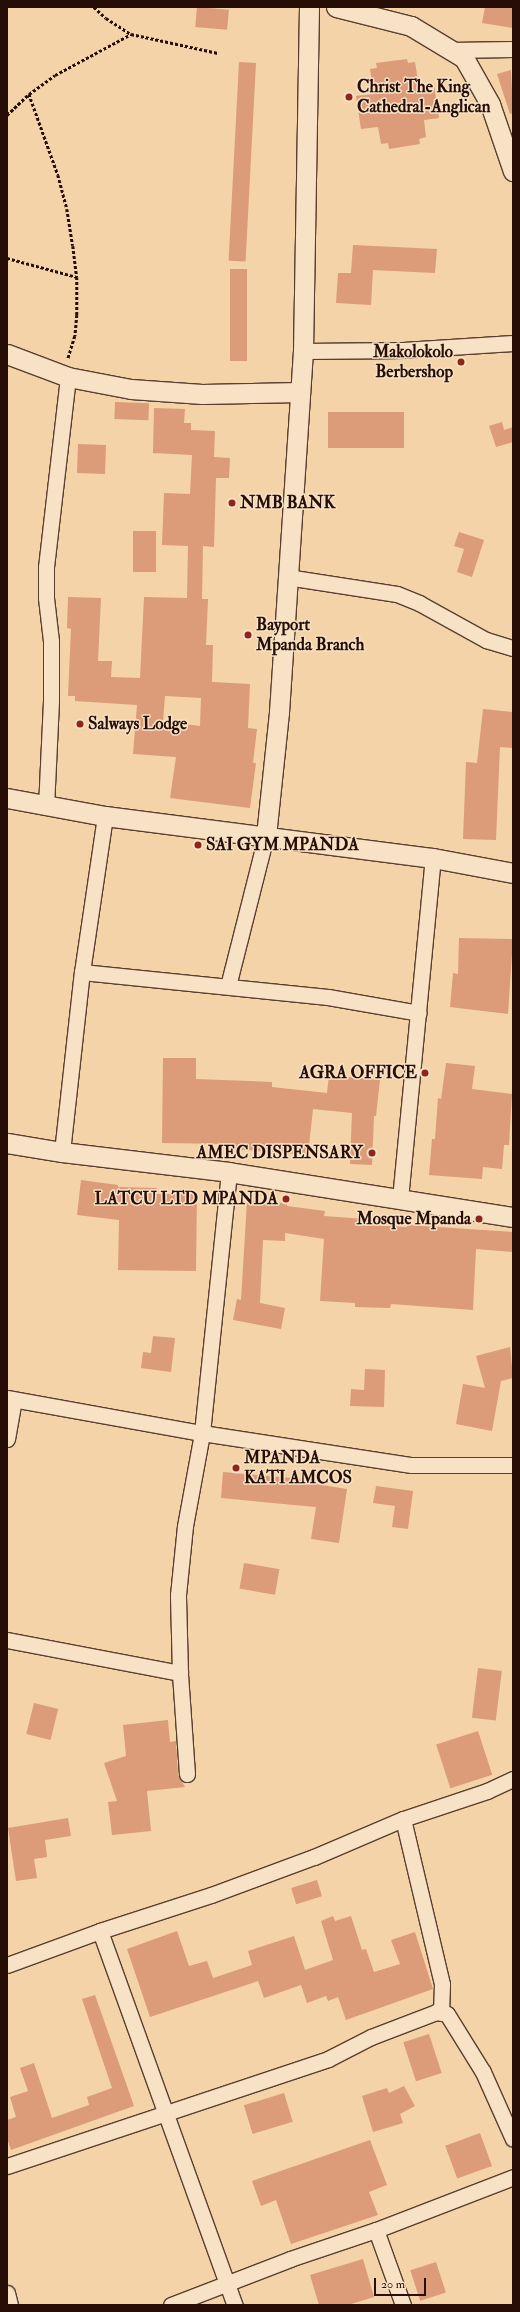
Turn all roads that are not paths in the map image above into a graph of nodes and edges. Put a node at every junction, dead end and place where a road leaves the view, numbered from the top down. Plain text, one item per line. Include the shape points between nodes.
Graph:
1 (310, 7) edge
2 (336, 7) edge
3 (513, 49) edge
4 (450, 50) junction
5 (513, 171) edge
6 (513, 343) edge
7 (303, 351) junction
8 (7, 354) edge
9 (66, 376) junction
10 (300, 392) junction
11 (287, 577) junction
12 (513, 648) edge
13 (7, 798) edge
14 (46, 807) junction
15 (106, 816) junction
16 (266, 836) junction
17 (433, 858) junction
18 (513, 872) edge
19 (82, 972) junction
20 (228, 986) junction
21 (420, 1013) junction
22 (7, 1142) edge
23 (62, 1152) junction
24 (229, 1172) junction
25 (400, 1198) junction
26 (513, 1217) edge
27 (11, 1399) edge
28 (202, 1433) junction
29 (7, 1439) edge
30 (513, 1465) edge
31 (7, 1640) edge
32 (180, 1673) junction
33 (187, 1774) dead end
34 (513, 1779) edge
35 (403, 1819) junction
36 (100, 1931) junction
37 (7, 1965) edge
38 (441, 2012) junction
39 (164, 2113) junction
40 (513, 2139) edge
41 (7, 2166) edge
42 (513, 2177) edge
43 (376, 2230) junction
44 (227, 2283) junction
45 (7, 2293) edge
46 (10, 2305) edge
47 (171, 2305) edge
48 (235, 2305) edge
49 (403, 2305) edge

1 - 7 street
2 - 4 street via 411,26
3 - 4 street
4 - 5 street via 464,58 490,104
6 - 7 street via 403,350
7 - 10 street
8 - 9 street
9 - 10 street via 131,389 202,394
9 - 14 street via 46,567 51,693 51,745
10 - 11 street
11 - 12 street via 396,594 419,603 486,640
11 - 16 street via 279,712
13 - 14 street
14 - 15 street
15 - 16 street
15 - 19 street
16 - 17 street
16 - 20 street
17 - 18 street
17 - 21 street
19 - 20 street
19 - 23 street
20 - 21 street via 328,998
21 - 25 street
22 - 23 street
23 - 24 street
24 - 25 street
24 - 28 street
25 - 26 street
27 - 28 street
27 - 29 street
28 - 30 street via 412,1465
28 - 32 street via 185,1526 180,1579
31 - 32 street
32 - 33 street
34 - 35 street via 487,1791
35 - 36 street via 314,1857 211,1896
35 - 38 street via 442,1984
36 - 37 street
36 - 39 street
38 - 39 street via 431,2013 371,2037 328,2059
38 - 40 street via 447,2014 483,2072
39 - 41 street
39 - 44 street
42 - 43 street
43 - 44 street
43 - 49 street
44 - 47 street
44 - 48 street
45 - 46 street

